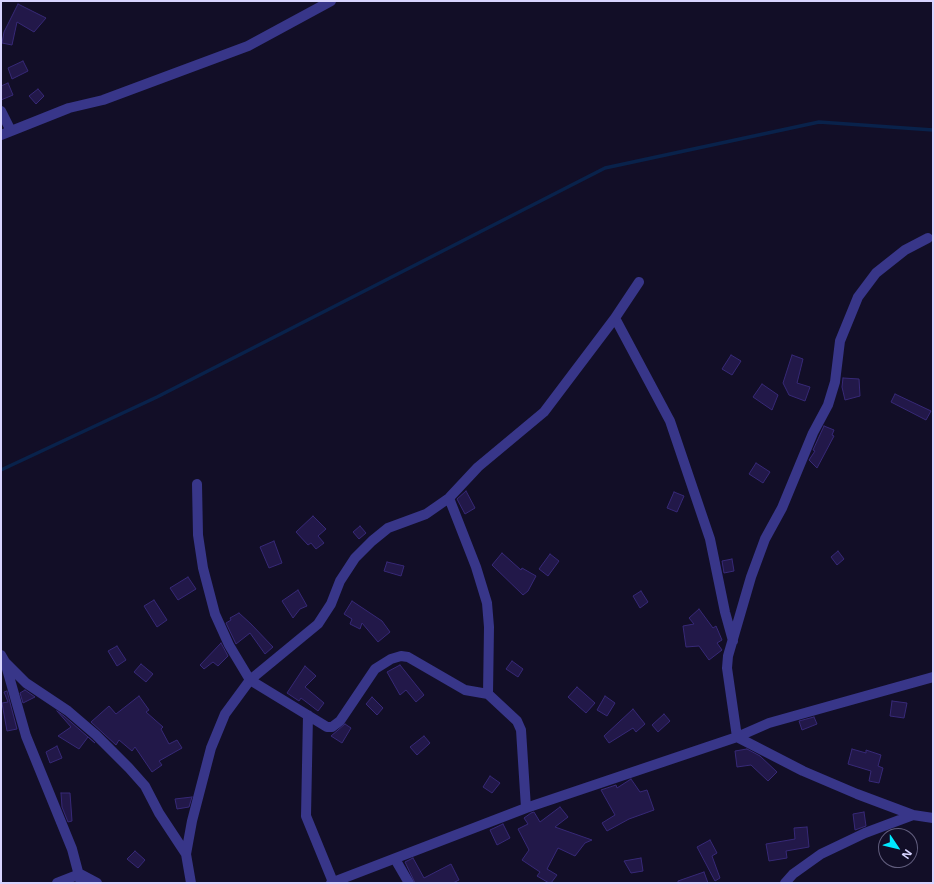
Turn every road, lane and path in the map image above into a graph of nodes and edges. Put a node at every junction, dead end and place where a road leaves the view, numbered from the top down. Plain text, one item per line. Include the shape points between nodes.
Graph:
1 (331, 1) edge
2 (1, 111) edge
3 (11, 131) junction
4 (1, 135) edge
5 (928, 238) dead end
6 (639, 282) dead end
7 (615, 318) junction
8 (197, 484) dead end
9 (448, 498) junction
10 (733, 640) junction
11 (3, 658) edge
12 (933, 677) edge
13 (250, 680) junction
14 (488, 694) junction
15 (308, 715) junction
16 (737, 736) junction
17 (526, 808) junction
18 (913, 814) junction
19 (933, 818) edge
20 (186, 854) junction
21 (395, 859) junction
22 (80, 879) edge
23 (57, 883) edge
24 (97, 883) edge
25 (191, 883) edge
26 (332, 883) edge
27 (409, 883) edge
28 (785, 883) edge

1 - 3 street via 248,46 103,100 69,108
2 - 3 street
3 - 4 street
5 - 10 street via 905,250 876,273 858,297 840,341 835,382 828,405 813,433 782,508 765,539
6 - 7 street
7 - 9 street via 544,412 478,467
7 - 10 street via 670,422 710,539
8 - 13 street via 198,536 213,607 229,645
9 - 13 street via 426,514 388,528 372,541 355,558 340,581 331,604 318,624
9 - 14 street via 476,567 487,603
10 - 16 street via 727,668
11 - 20 street via 26,683 68,711 129,768 145,786
11 - 22 street via 26,736 72,849
12 - 16 street via 768,723
13 - 15 street
13 - 20 street via 226,714 211,748
14 - 15 street via 465,690 408,657 401,656 375,669 340,721 332,727
14 - 17 street via 517,721 521,730
15 - 26 street via 306,816
16 - 17 street
16 - 18 street via 803,771
17 - 21 street
18 - 19 street
18 - 28 street via 821,854
20 - 25 street
21 - 26 street
21 - 27 street
22 - 23 street
22 - 24 street

